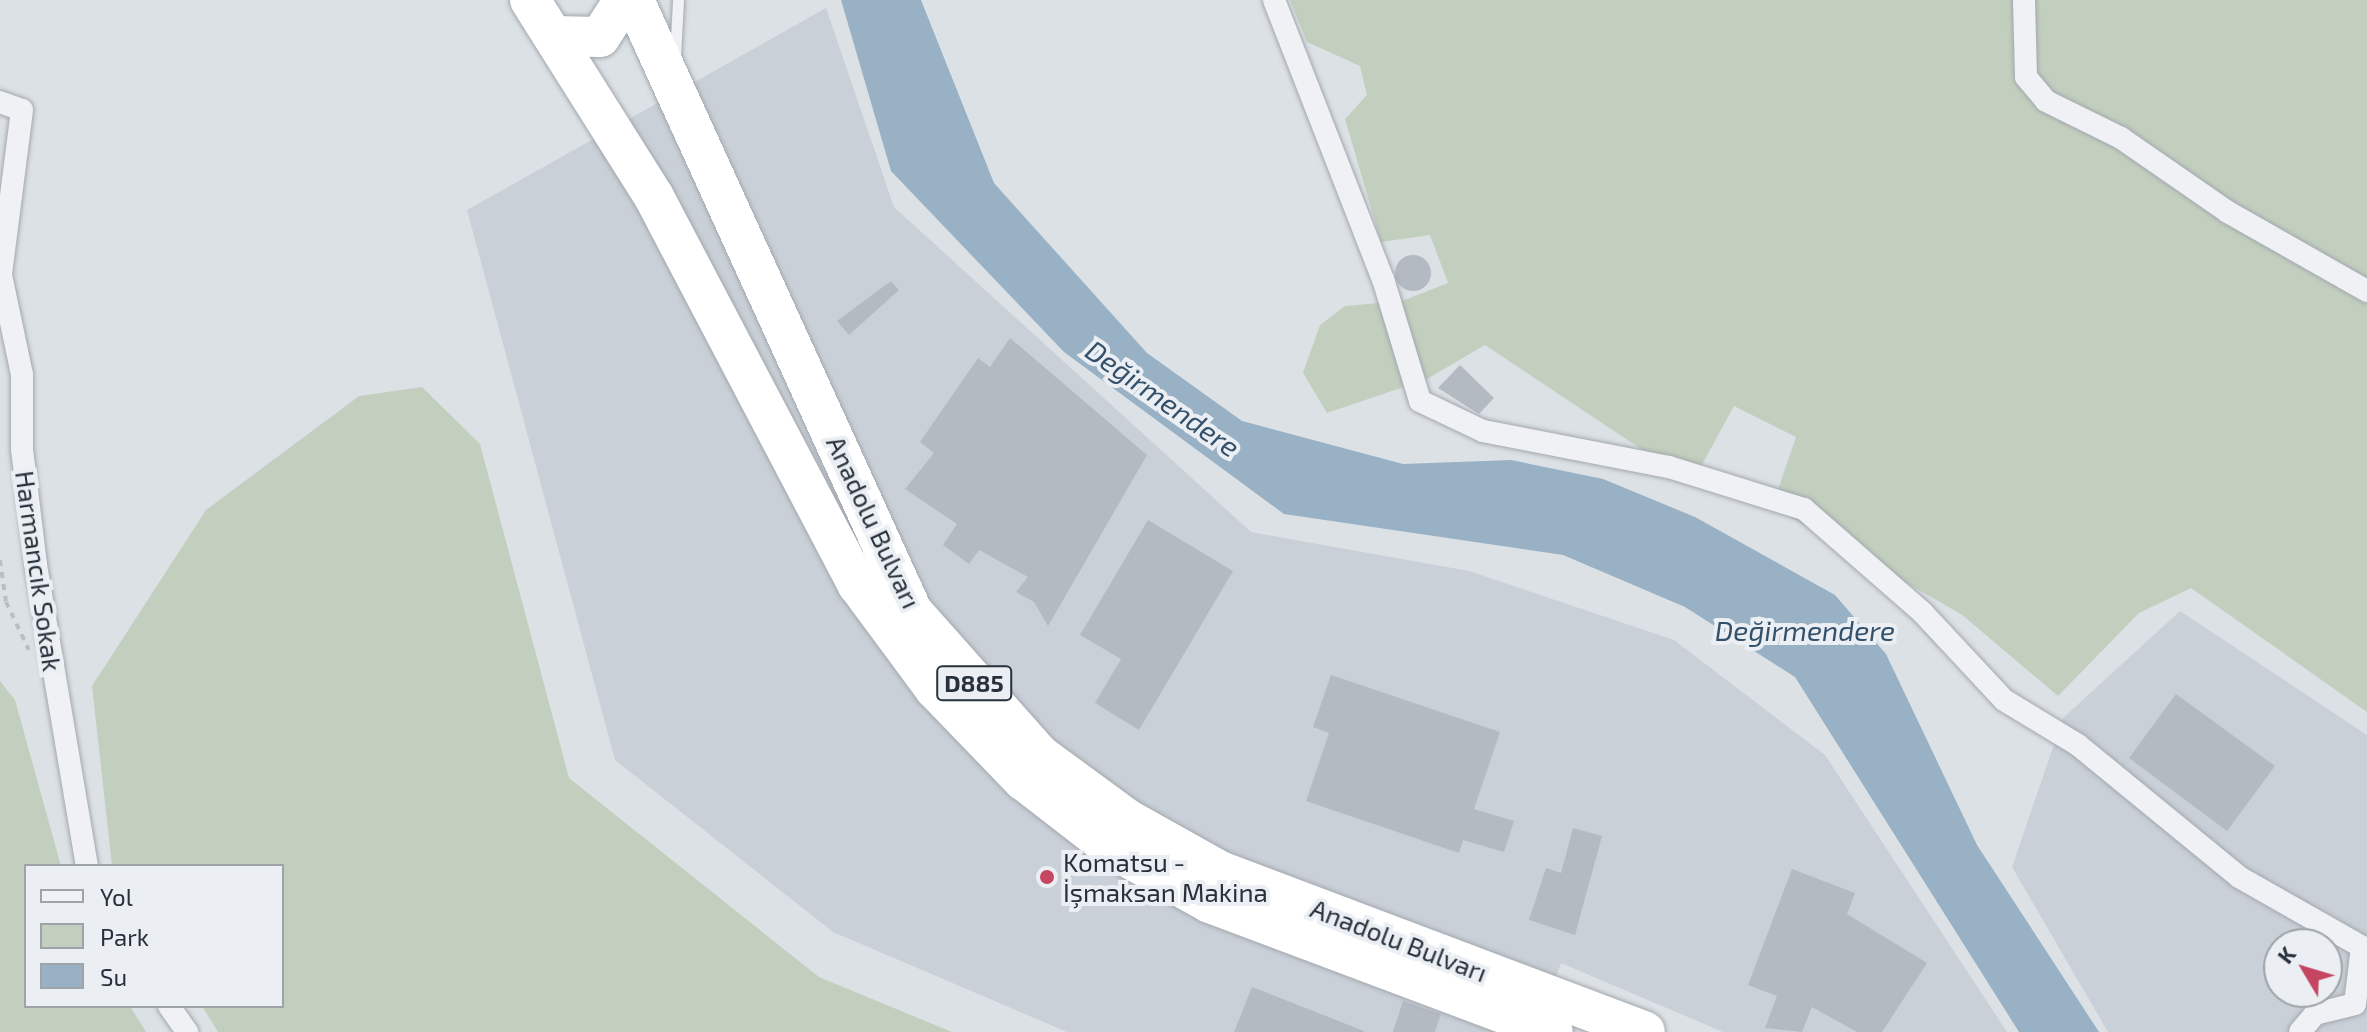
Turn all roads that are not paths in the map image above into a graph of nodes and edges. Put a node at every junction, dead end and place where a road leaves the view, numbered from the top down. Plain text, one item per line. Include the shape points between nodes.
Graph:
1 (530, 0) edge
2 (624, 0) edge
3 (634, 0) edge
4 (678, 0) edge
5 (1274, 0) edge
6 (2024, 0) edge
7 (553, 36) junction
8 (674, 76) junction
9 (0, 102) edge
10 (2367, 291) edge
11 (87, 864) edge
12 (170, 1008) edge
13 (187, 1032) edge
14 (1553, 1032) edge
15 (1645, 1032) edge
16 (2300, 1032) edge

1 - 7 highway, Anadolu Bulvarı
2 - 7 highway via 600,37
3 - 8 highway, Anadolu Bulvarı / D885
4 - 8 lane
5 - 16 street via 1383,279 1420,401 1483,431 1669,467 1804,509 1922,612 2004,700 2078,745 2239,877 2362,947 2355,1004 2315,1014
6 - 10 street via 2026,77 2046,101 2121,138 2228,212
7 - 14 highway, Anadolu Bulvarı / D885 via 654,197 858,585 935,689 1023,780 1111,848 1210,903
8 - 15 highway, Anadolu Bulvarı / D885 via 912,611 1040,755 1127,819 1220,871
9 - 11 street, Harmancık Sokak via 22,110 1,275 22,375 22,449
12 - 13 street

